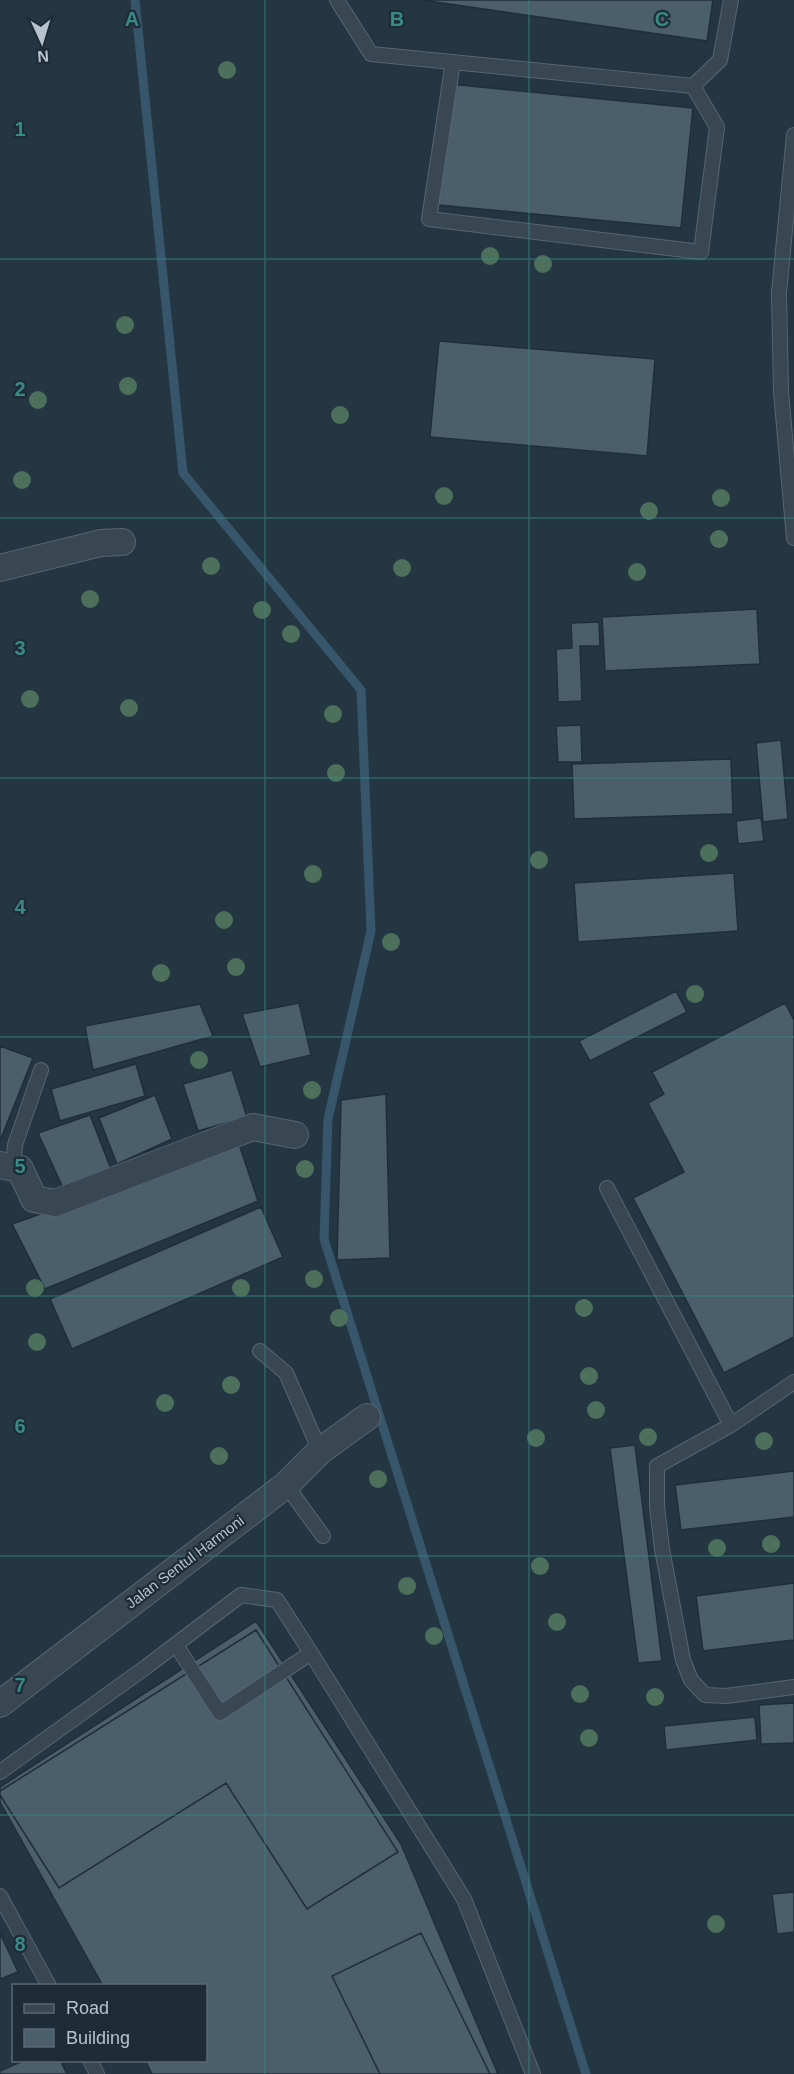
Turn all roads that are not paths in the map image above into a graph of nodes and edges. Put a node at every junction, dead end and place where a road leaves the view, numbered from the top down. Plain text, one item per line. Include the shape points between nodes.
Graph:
1 (337, 0) edge
2 (731, 0) edge
3 (453, 62) junction
4 (693, 86) junction
5 (794, 135) edge
6 (794, 538) edge
7 (122, 542) dead end
8 (0, 568) edge
9 (41, 1070) dead end
10 (295, 1135) dead end
11 (7, 1167) edge
12 (607, 1188) dead end
13 (260, 1351) dead end
14 (794, 1382) edge
15 (367, 1417) dead end
16 (731, 1425) junction
17 (320, 1451) junction
18 (286, 1485) junction
19 (323, 1536) dead end
20 (176, 1645) junction
21 (312, 1653) junction
22 (794, 1687) edge
23 (0, 1704) edge
24 (0, 1773) edge
25 (0, 1896) edge
26 (48, 1984) edge
27 (533, 2074) edge

1 - 3 lane via 371,54
2 - 4 lane via 720,60
3 - 4 lane
3 - 4 lane via 429,219 701,252 717,127
5 - 6 lane via 779,293 781,392
7 - 8 street via 101,543
9 - 11 lane
10 - 11 street via 253,1127 55,1203 34,1199 20,1169
12 - 16 lane
13 - 17 lane via 286,1373
14 - 16 lane
15 - 17 street, Jalan Sentul Harmoni
16 - 22 lane via 657,1466 661,1539 683,1660 691,1680 705,1695
17 - 18 street, Jalan Sentul Harmoni
18 - 19 lane
18 - 23 street, Jalan Sentul Harmoni
20 - 21 lane via 241,1595 277,1600
20 - 21 lane via 220,1713
20 - 24 lane
21 - 27 lane via 464,1899
25 - 26 lane

